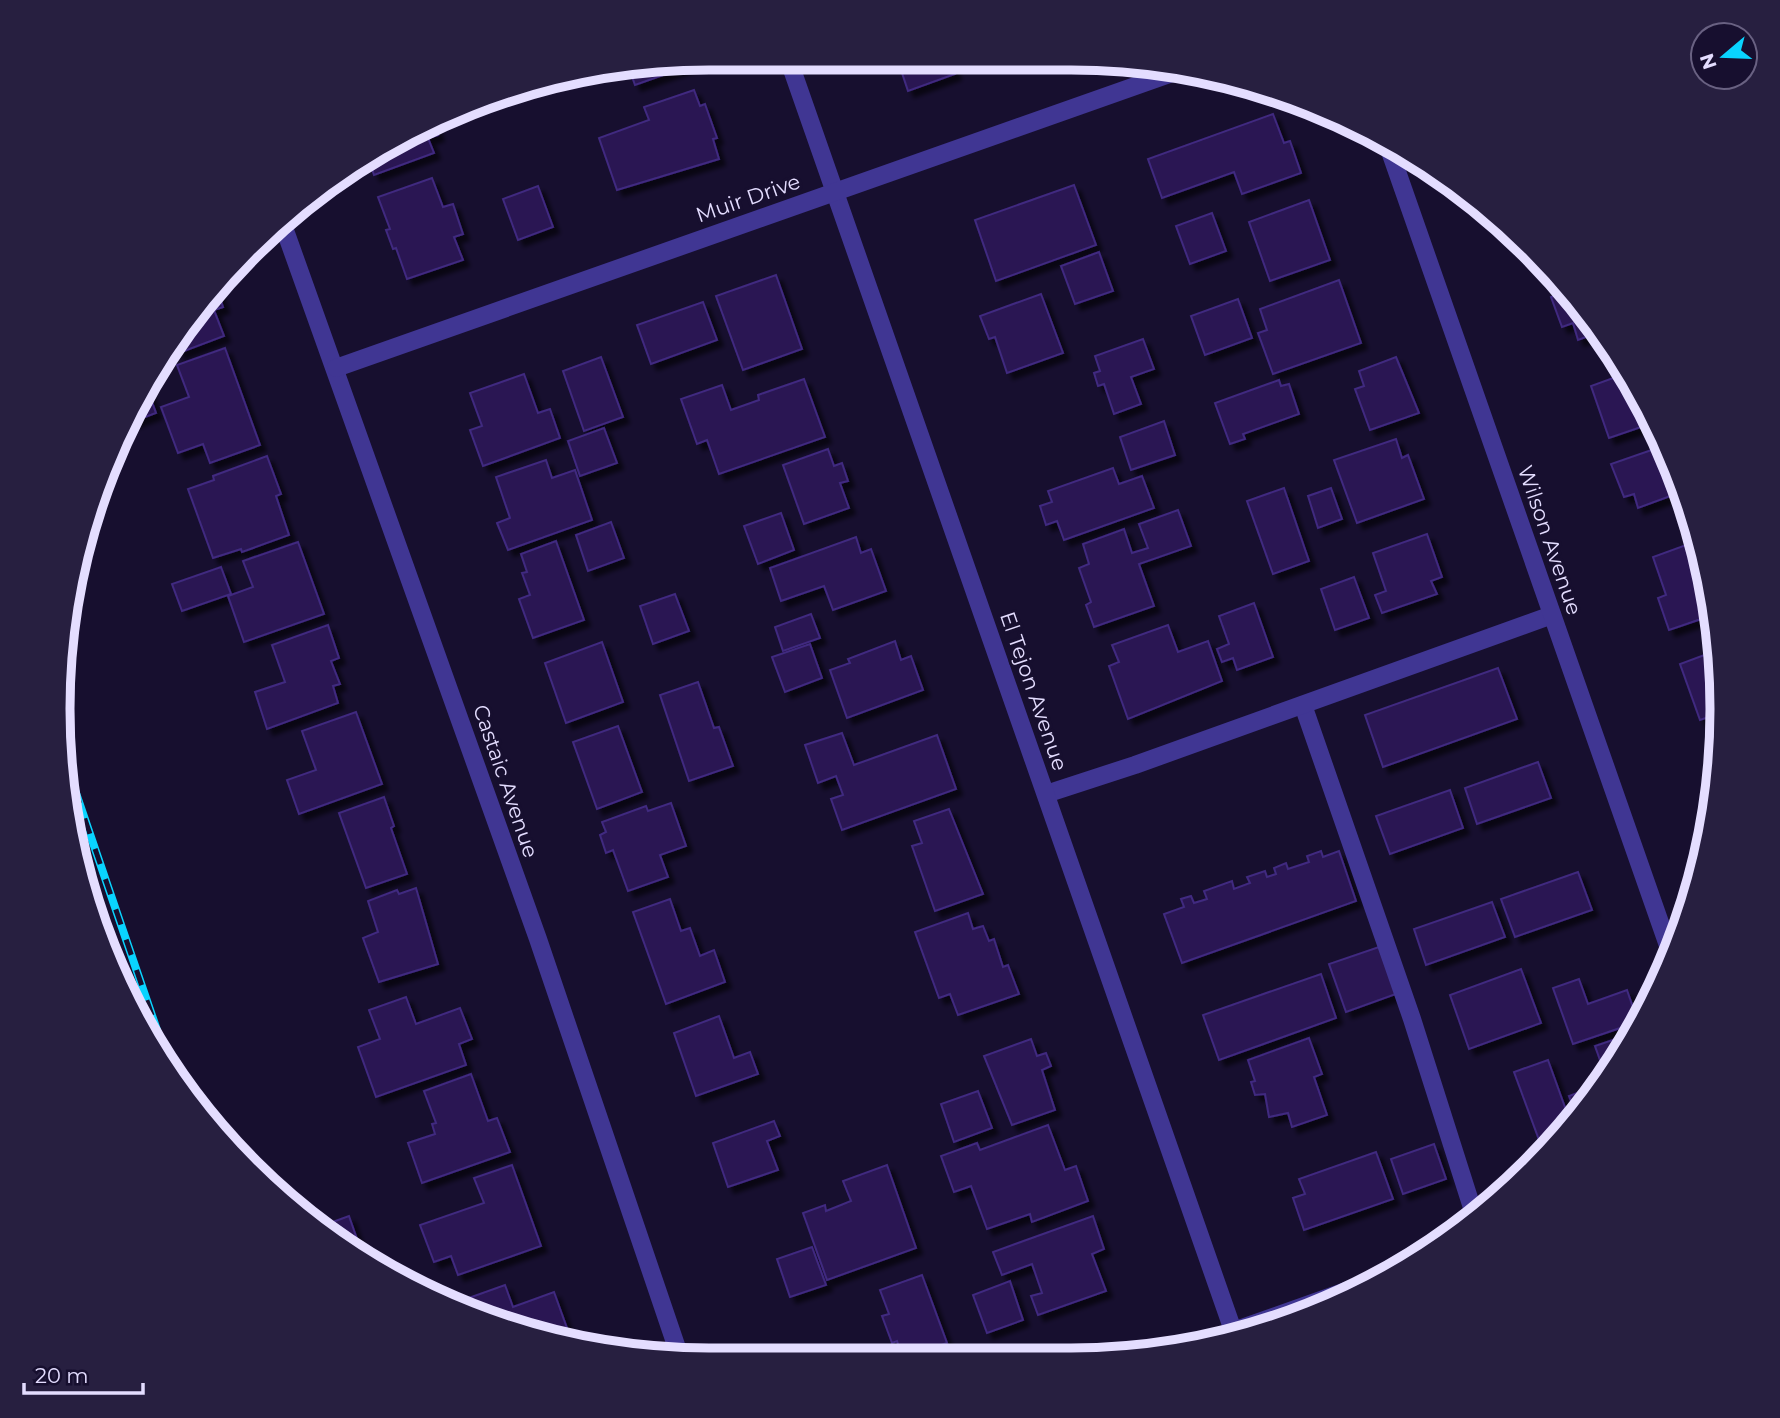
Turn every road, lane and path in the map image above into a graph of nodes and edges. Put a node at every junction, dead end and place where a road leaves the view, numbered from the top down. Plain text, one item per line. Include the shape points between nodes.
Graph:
1 (792, 70) edge
2 (1162, 76) edge
3 (1392, 156) edge
4 (835, 192) junction
5 (285, 231) edge
6 (335, 368) junction
7 (1552, 615) junction
8 (1303, 705) junction
9 (1046, 794) junction
10 (1666, 940) edge
11 (1472, 1206) edge
12 (1232, 1327) edge
13 (677, 1347) edge

1 - 4 street, El Tejon Avenue
2 - 4 street, Muir Drive
3 - 7 street, Wilson Avenue
4 - 6 street, Muir Drive
4 - 9 street, El Tejon Avenue
5 - 6 street, Castaic Avenue
6 - 13 street, Castaic Avenue via 538,939
7 - 8 street
7 - 10 street, Wilson Avenue
8 - 9 street
8 - 11 street
9 - 12 street, El Tejon Avenue

